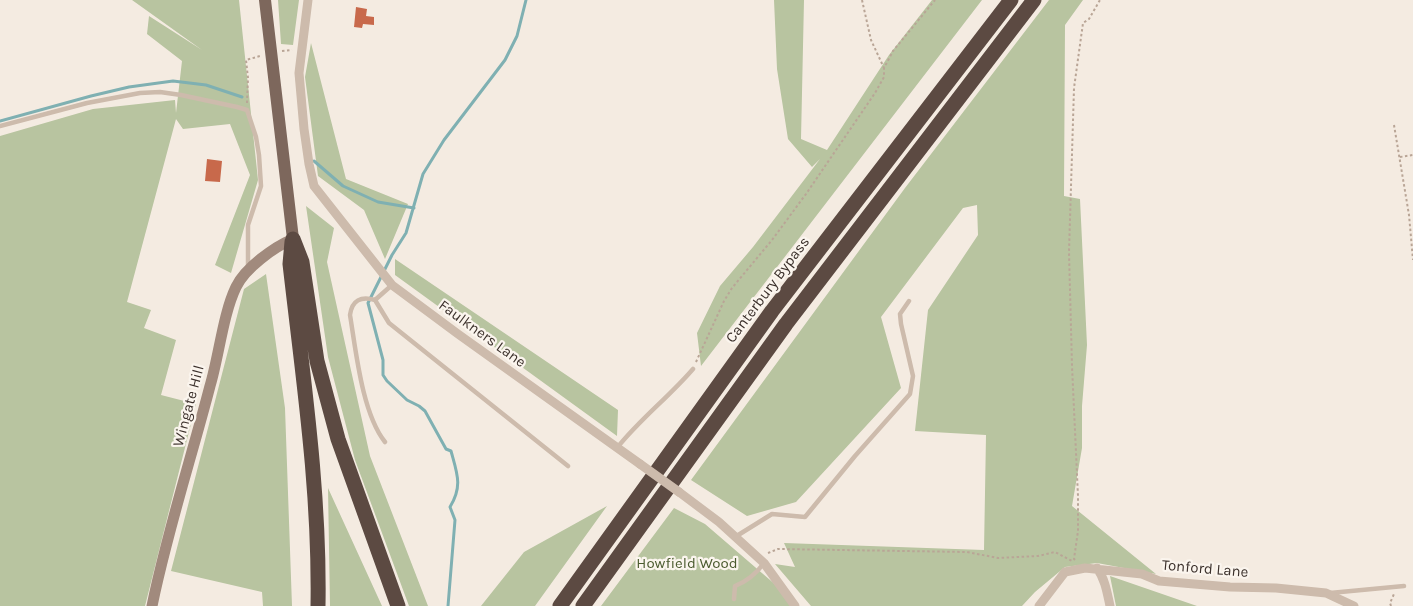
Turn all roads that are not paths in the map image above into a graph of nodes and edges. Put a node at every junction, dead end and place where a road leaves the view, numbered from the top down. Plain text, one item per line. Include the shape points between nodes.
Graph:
1 (265, 0) edge
2 (308, 0) edge
3 (1011, 0) edge
4 (1034, 0) edge
5 (0, 126) edge
6 (293, 239) junction
7 (248, 270) junction
8 (390, 282) junction
9 (375, 300) junction
10 (909, 301) dead end
11 (693, 369) road end
12 (384, 442) dead end
13 (616, 448) junction
14 (568, 466) dead end
15 (735, 537) junction
16 (764, 563) junction
17 (1097, 568) junction
18 (1404, 586) dead end
19 (1326, 593) junction
20 (734, 599) dead end
21 (152, 606) edge
22 (318, 606) edge
23 (398, 606) edge
24 (560, 606) edge
25 (583, 606) edge
26 (795, 606) edge
27 (1039, 606) edge
28 (1110, 606) edge
29 (1354, 606) edge

1 - 6 main road
2 - 8 street, Faulkners Lane via 299,73 314,186
3 - 24 highway, Canterbury Bypass via 772,311
4 - 25 highway via 786,324
5 - 7 lane via 140,93 181,95 247,110 256,137 260,186 248,226
6 - 7 street, Wingate Hill via 282,243
6 - 22 highway via 290,264 313,470
6 - 23 highway via 302,262 317,361 331,416
7 - 21 street, Wingate Hill via 236,286 229,308
8 - 9 lane
8 - 13 street, Faulkners Lane
9 - 12 lane via 368,298 354,302 350,315 371,418
9 - 14 lane via 389,323
10 - 15 lane via 900,314 900,324 913,376 910,394 805,517 772,514
11 - 13 lane
13 - 15 street, Faulkners Lane, bridge
15 - 16 street, Faulkners Lane
16 - 20 lane via 746,582 735,586
16 - 26 street, Faulkners Lane
17 - 19 street, Tonford Lane via 1142,574 1159,581
17 - 27 street, Tonford Lane via 1065,572
17 - 28 street
18 - 19 lane
19 - 29 street, Tonford Lane

